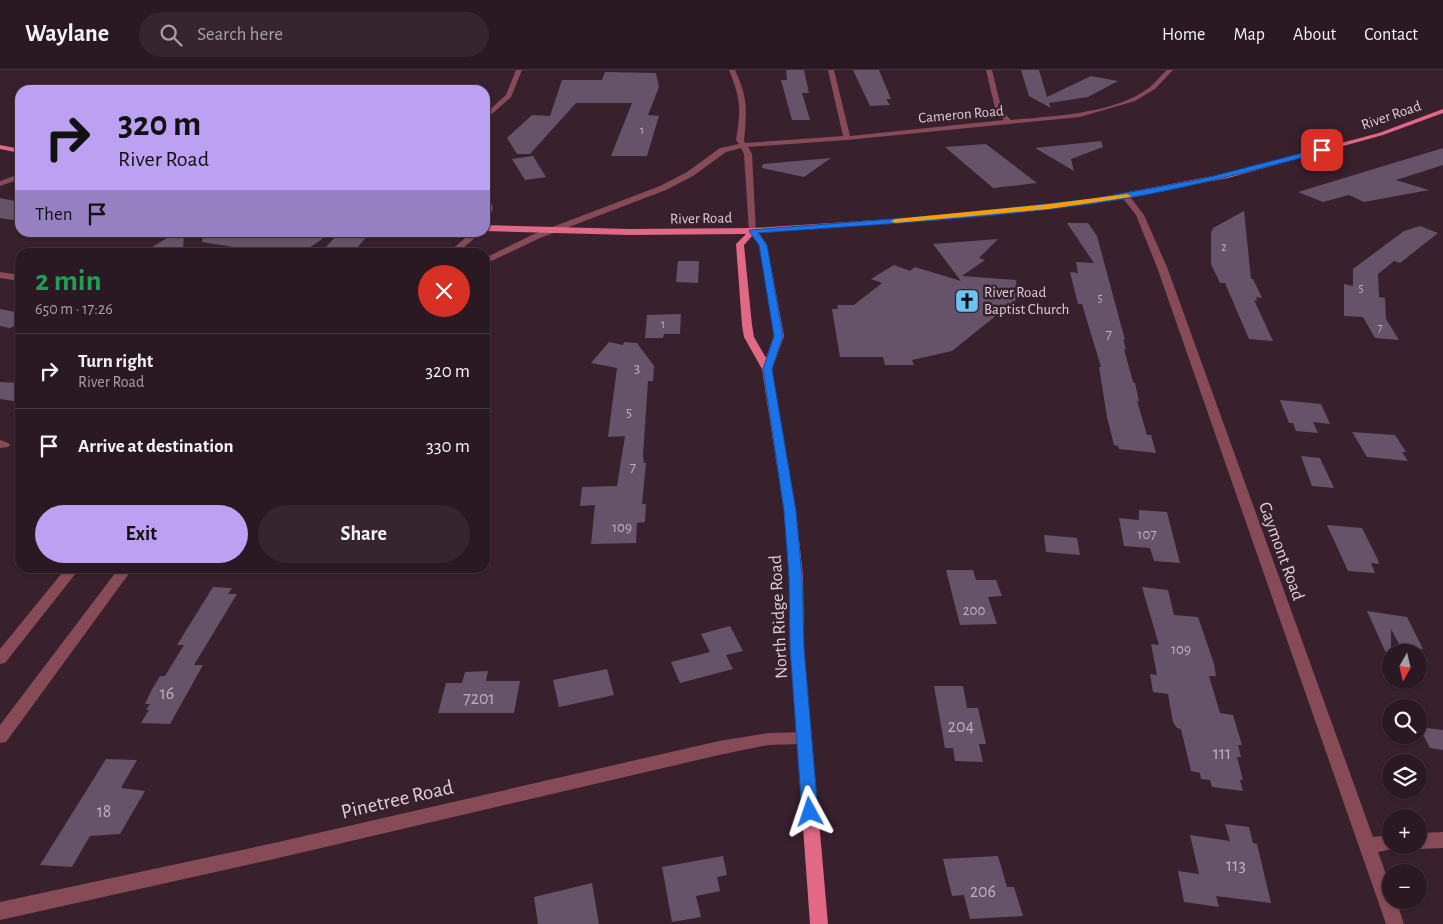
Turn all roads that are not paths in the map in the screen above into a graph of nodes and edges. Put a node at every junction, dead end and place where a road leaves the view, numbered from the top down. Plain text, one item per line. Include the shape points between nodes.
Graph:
1 (520, 70) edge
2 (732, 70) edge
3 (831, 70) edge
4 (989, 70) edge
5 (1170, 70) edge
6 (1443, 111) edge
7 (490, 113) edge
8 (1010, 124) junction
9 (847, 138) junction
10 (742, 145) junction
11 (0, 147) edge
12 (15, 151) edge
13 (15, 178) edge
14 (0, 184) edge
15 (1125, 196) junction
16 (490, 228) edge
17 (551, 230) junction
18 (753, 231) junction
19 (472, 237) edge
20 (458, 248) edge
21 (490, 259) edge
22 (0, 275) edge
23 (15, 277) edge
24 (767, 369) junction
25 (69, 573) edge
26 (122, 573) edge
27 (0, 658) edge
28 (0, 737) edge
29 (804, 738) junction
30 (1443, 840) edge
31 (1427, 841) edge
32 (1382, 844) edge
33 (1367, 845) junction
34 (0, 911) edge
35 (819, 924) edge
36 (1395, 924) edge

1 - 7 street via 509,96
2 - 10 street via 744,110 740,136
3 - 9 street
4 - 8 street via 999,112
5 - 8 street, Cameron Road via 1153,88 1118,106 1080,115
6 - 15 main road, River Road via 1339,146 1217,178
8 - 9 street, Cameron Road
9 - 10 street, Cameron Road
10 - 17 street, Cameron Road via 722,150 690,174 663,188
10 - 18 street via 748,154
11 - 12 main road
13 - 14 street
15 - 18 main road, River Road via 964,215
15 - 33 street, Gaymont Road via 1140,215 1162,268
16 - 17 main road, River Road
17 - 18 main road, River Road
17 - 21 street, Cameron Road
18 - 24 main road, North Ridge Road via 763,245 779,336
18 - 24 main road, North Ridge Road via 740,244 747,325 749,337
19 - 20 street
22 - 23 street
24 - 29 main road, North Ridge Road via 790,511
25 - 27 street
26 - 28 street
29 - 34 street, Pinetree Road via 768,738 710,750
29 - 35 main road, North Ridge Road
30 - 31 street
32 - 33 street
33 - 36 street, Gaymont Road

